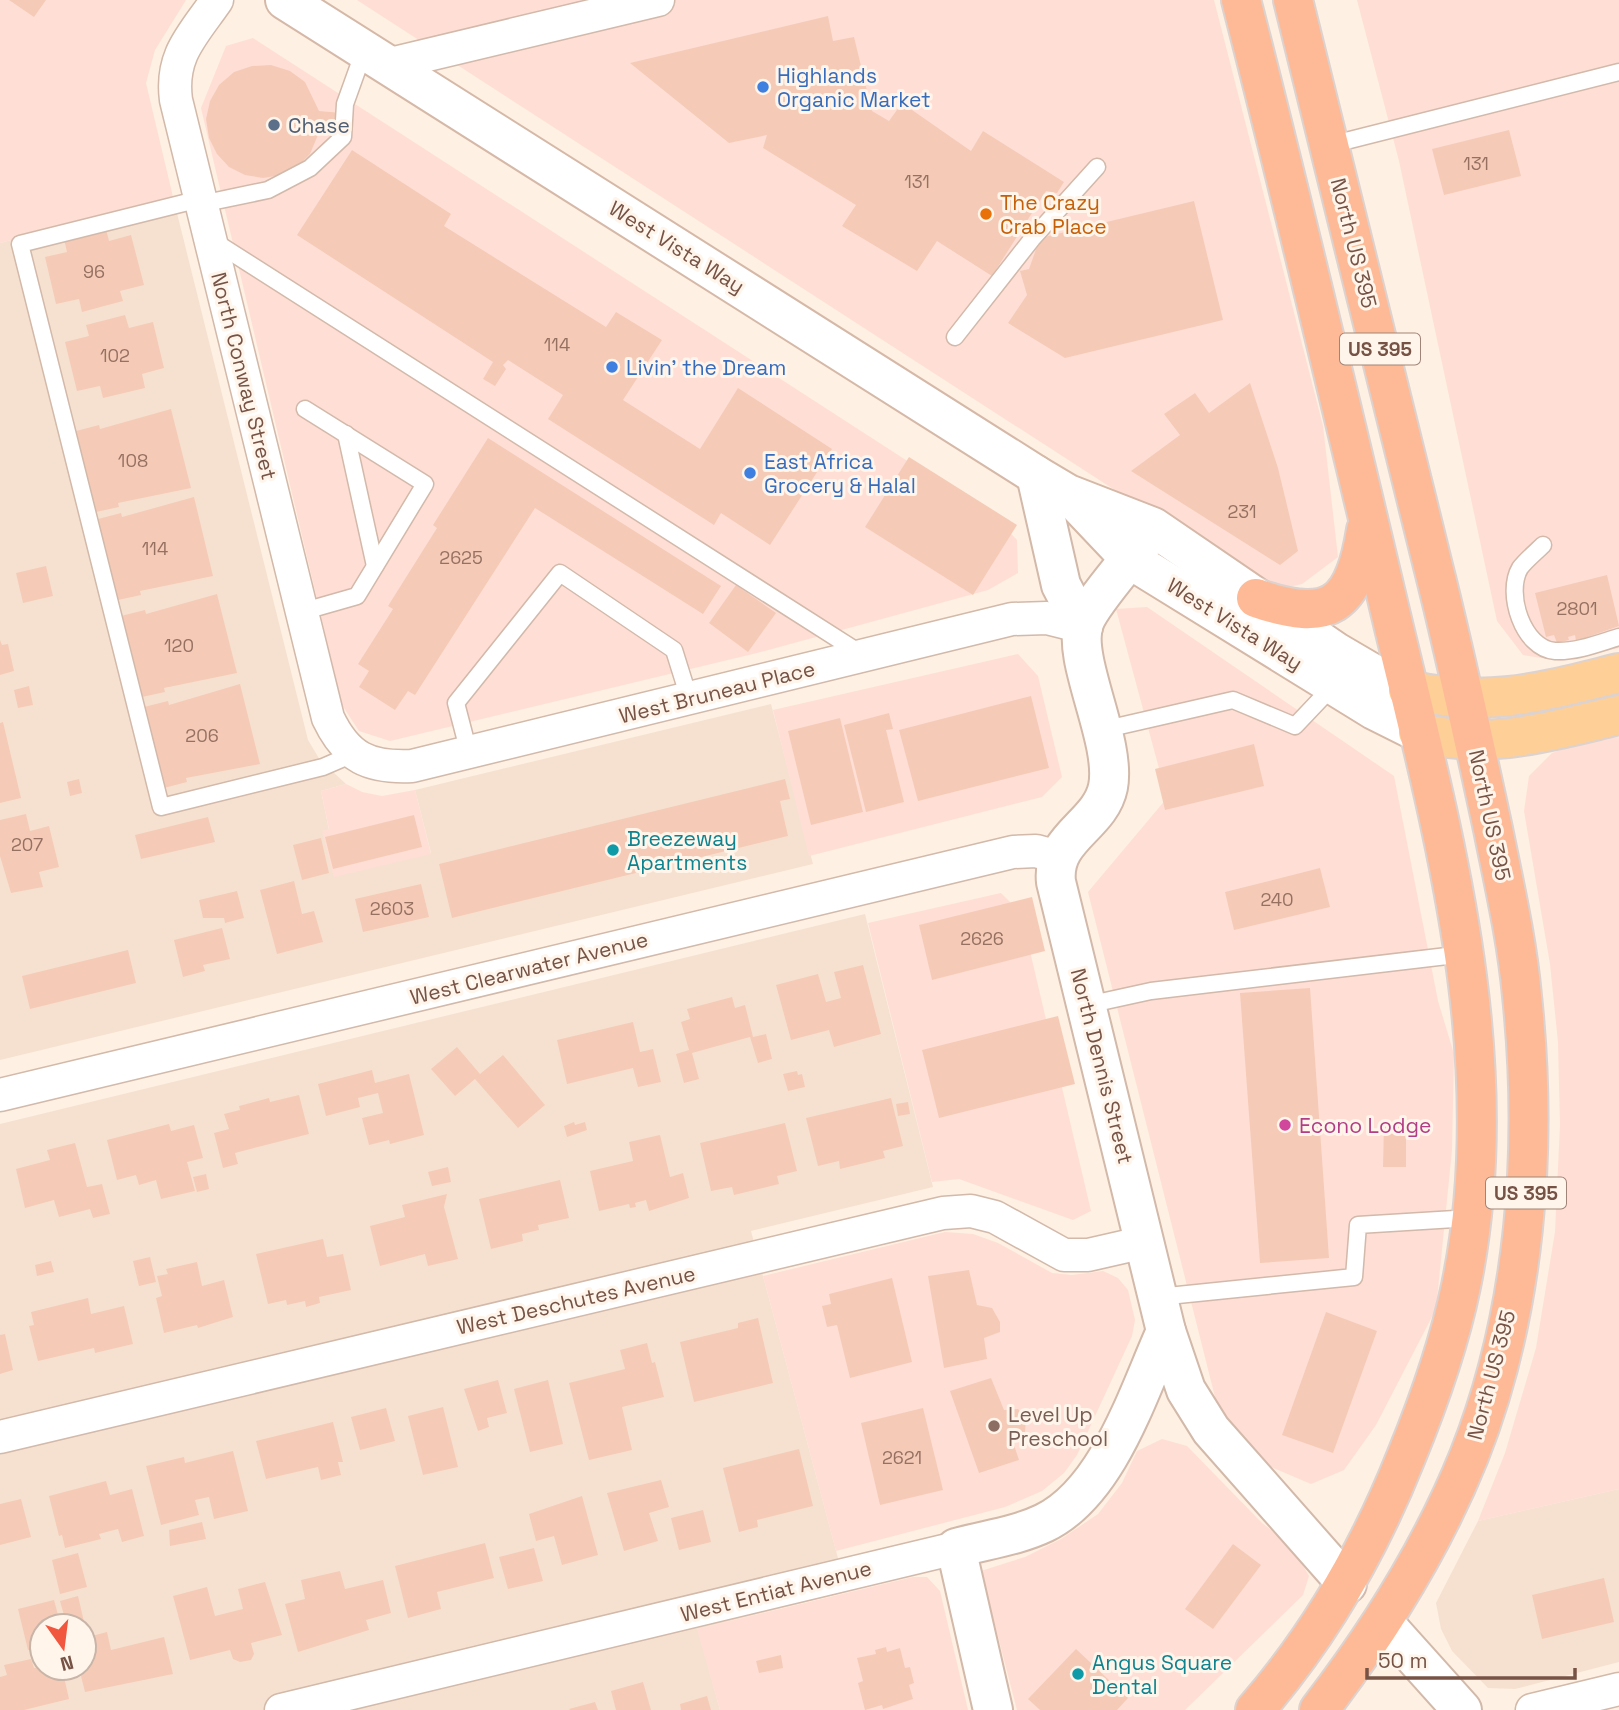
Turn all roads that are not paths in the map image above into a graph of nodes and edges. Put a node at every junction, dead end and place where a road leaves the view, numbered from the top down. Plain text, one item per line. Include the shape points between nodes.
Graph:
1 (217, 0) edge
2 (285, 0) edge
3 (658, 0) edge
4 (1241, 0) edge
5 (1293, 0) edge
6 (378, 57) junction
7 (1619, 72) edge
8 (1330, 145) junction
9 (1097, 167) dead end
10 (201, 202) junction
11 (210, 239) junction
12 (955, 337) dead end
13 (305, 409) dead end
14 (346, 434) junction
15 (1052, 485) junction
16 (1368, 517) junction
17 (1153, 527) junction
18 (1543, 545) dead end
19 (1131, 560) junction
20 (375, 566) junction
21 (1255, 598) junction
22 (301, 612) junction
23 (1083, 627) junction
24 (1619, 637) edge
25 (865, 656) junction
26 (1619, 673) edge
27 (1334, 686) junction
28 (1408, 690) junction
29 (689, 698) junction
30 (1464, 699) junction
31 (1619, 715) edge
32 (1102, 730) junction
33 (1418, 732) junction
34 (1474, 741) junction
35 (469, 753) junction
36 (353, 754) junction
37 (1058, 858) junction
38 (1464, 954) junction
39 (1087, 1004) junction
40 (0, 1095) edge
41 (1471, 1218) junction
42 (1145, 1242) junction
43 (1162, 1314) junction
44 (0, 1437) edge
45 (956, 1548) junction
46 (1348, 1584) junction
47 (1383, 1622) junction
48 (1619, 1689) edge
49 (281, 1710) edge
50 (993, 1710) edge
51 (1255, 1710) edge
52 (1319, 1710) edge
53 (1462, 1710) edge
54 (1532, 1710) edge

1 - 10 street, North Conway Street via 178,57 174,80
2 - 6 street, West Vista Way
3 - 6 street
4 - 16 highway, US 395
5 - 8 highway, North US 395 / US 395
6 - 10 lane via 345,104 343,136 310,168 268,190
6 - 15 street, West Vista Way
7 - 8 lane
8 - 30 highway, North US 395 / US 395
9 - 12 lane via 1032,239
10 - 11 street, North Conway Street
10 - 36 lane via 20,244 161,807 323,767
11 - 22 street, North Conway Street
11 - 25 lane
13 - 14 lane
14 - 20 lane
14 - 20 lane via 425,484
15 - 17 street, West Vista Way
15 - 19 street, West Vista Way
15 - 23 street via 1061,585
16 - 21 highway via 1354,580 1337,601 1300,610
16 - 28 highway, US 395
17 - 19 street
17 - 21 street, West Vista Way
18 - 24 lane via 1520,568 1516,579 1515,596 1525,635 1553,651
19 - 23 street via 1087,615
19 - 27 street, West Vista Way
20 - 22 lane via 357,596
21 - 28 street, West Vista Way via 1366,670
22 - 36 street, North Conway Street via 328,718 338,739
23 - 25 street, West Bruneau Place via 1022,617
23 - 32 street via 1084,652
25 - 29 street, West Bruneau Place
26 - 30 main road via 1517,696
27 - 32 lane via 1295,726 1233,700
27 - 33 street, West Vista Way
28 - 30 main road
28 - 33 highway, US 395
29 - 35 street, West Bruneau Place
29 - 35 lane via 674,650 560,573 456,704
30 - 34 highway, North US 395 / US 395
31 - 34 main road via 1528,737
32 - 37 street via 1109,774 1105,796
33 - 34 main road
33 - 38 highway, US 395 via 1449,864
34 - 47 highway, North US 395 / US 395 via 1522,994 1529,1104 1525,1200 1509,1311 1470,1454
35 - 36 street, West Bruneau Place via 388,767
37 - 39 street, North Dennis Street via 1056,882
37 - 40 street, West Clearwater Avenue via 1036,851 1013,852
38 - 39 lane via 1151,990
38 - 41 highway, US 395 via 1477,1089
39 - 42 street, North Dennis Street
41 - 43 lane via 1358,1225 1354,1277
41 - 46 highway, US 395 via 1462,1283 1438,1374 1389,1500
42 - 43 street, North Dennis Street
42 - 44 street, West Deschutes Avenue via 1088,1255 1064,1255 995,1217 971,1211 943,1213
43 - 45 street, West Entiat Avenue via 1117,1437 1093,1480 1072,1505 1034,1527
43 - 46 street, North Dennis Street via 1186,1390 1211,1430
45 - 49 street, West Entiat Avenue
45 - 50 street
46 - 51 highway, US 395
47 - 52 highway, US 395
47 - 53 street
48 - 54 street

